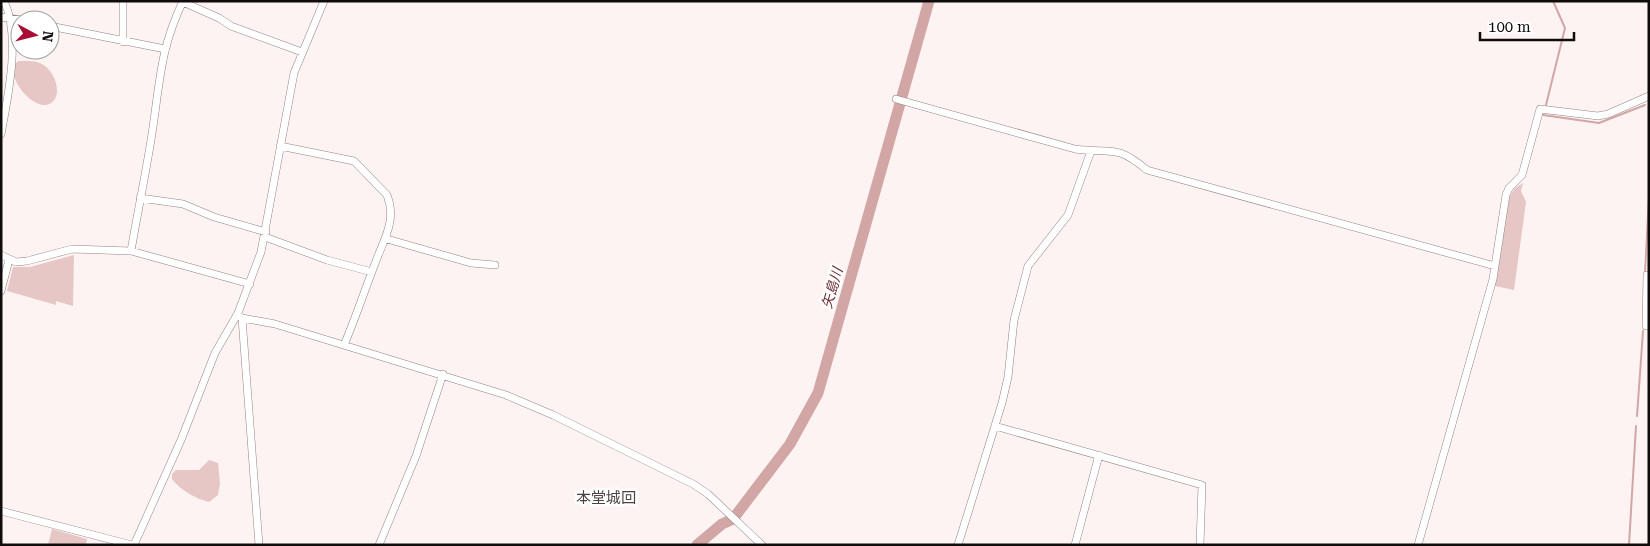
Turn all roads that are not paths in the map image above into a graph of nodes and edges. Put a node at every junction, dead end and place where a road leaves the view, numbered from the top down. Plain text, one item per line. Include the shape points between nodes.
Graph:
1 (4, 1) edge
2 (123, 1) edge
3 (324, 1) edge
4 (183, 2) edge
5 (1, 17) edge
6 (10, 17) joint
7 (60, 28) edge
8 (123, 42) junction
9 (165, 49) junction
10 (302, 52) junction
11 (10, 60) edge
12 (1649, 96) edge
13 (896, 99) dead end
14 (1, 134) edge
15 (280, 146) junction
16 (1091, 151) junction
17 (140, 198) junction
18 (266, 234) junction
19 (387, 239) junction
20 (132, 251) junction
21 (1, 256) edge
22 (9, 260) junction
23 (495, 265) dead end
24 (1495, 266) junction
25 (372, 272) junction
26 (1647, 275) dead end
27 (250, 284) junction
28 (1, 291) edge
29 (240, 316) junction
30 (1637, 326) dead end
31 (1647, 326) edge
32 (344, 345) junction
33 (443, 374) junction
34 (994, 426) junction
35 (1099, 456) junction
36 (1, 511) edge
37 (133, 545) edge
38 (259, 545) edge
39 (379, 545) edge
40 (762, 545) edge
41 (958, 545) edge
42 (1075, 545) edge
43 (1200, 545) edge
44 (1418, 545) edge

1 - 6 street
2 - 8 street
3 - 10 street
4 - 9 street
4 - 10 street via 231,26
5 - 6 street
7 - 8 street
8 - 9 street
9 - 17 street
10 - 15 street via 294,72
11 - 14 street via 10,89
12 - 24 street via 1598,116 1540,109 1522,175 1506,195
13 - 16 street via 1064,147
15 - 18 street
15 - 19 street via 354,161 387,195 391,211
16 - 24 street via 1124,153 1147,170
16 - 34 street via 1068,215 1028,266 1014,320 1008,377
17 - 18 street via 183,204
17 - 20 street
18 - 25 street via 327,260
18 - 27 street
19 - 23 street via 471,263
19 - 25 street
20 - 22 street via 72,249 26,261
20 - 27 street
21 - 22 street
22 - 28 street
24 - 44 street
25 - 32 street
26 - 31 street
27 - 29 street
29 - 32 street
29 - 37 street via 215,353 181,440
29 - 38 street
30 - 31 street
32 - 33 street
33 - 39 street via 416,456
33 - 40 street via 553,415 693,484
34 - 35 street
34 - 41 street
35 - 42 street
35 - 43 street via 1202,485
36 - 37 street

